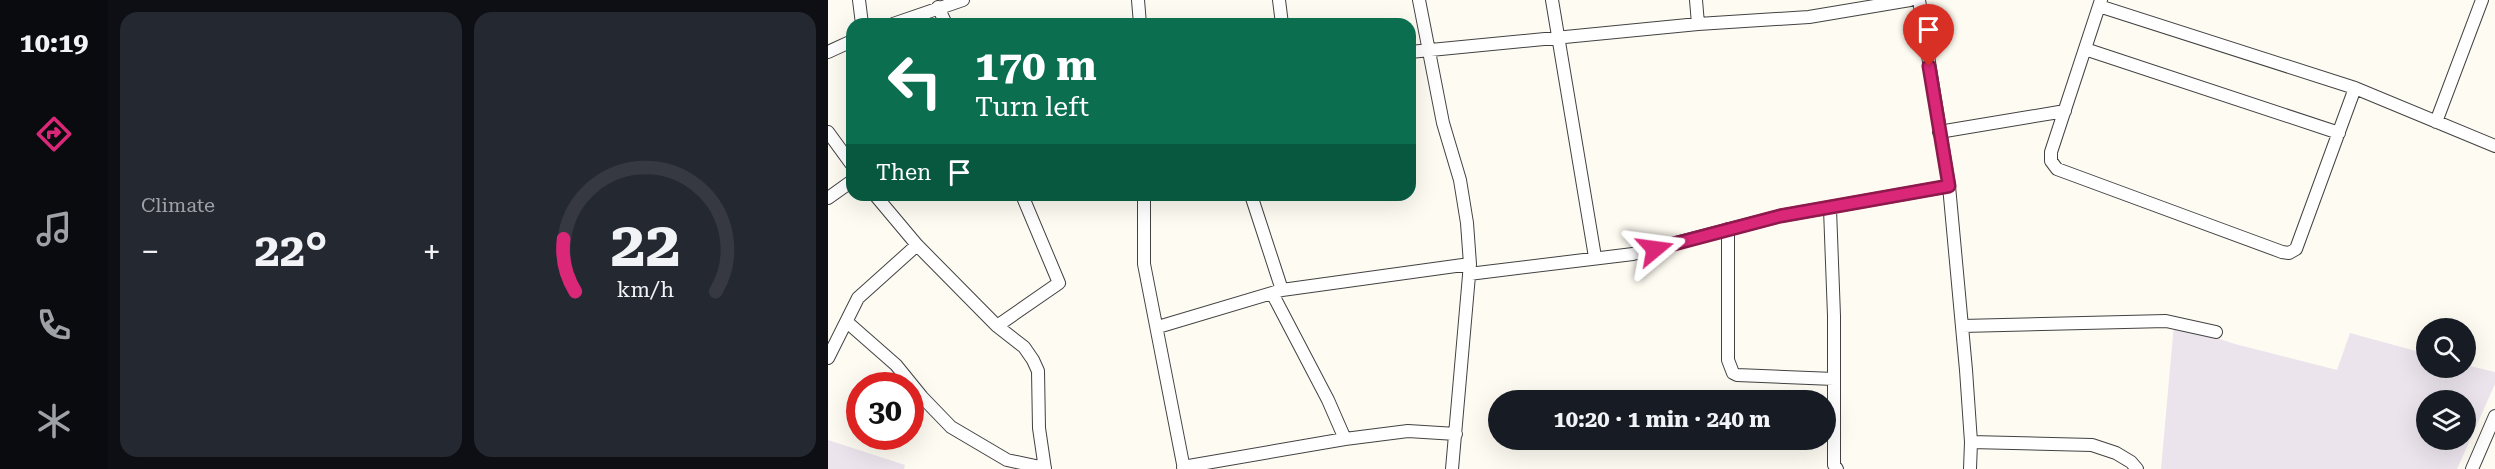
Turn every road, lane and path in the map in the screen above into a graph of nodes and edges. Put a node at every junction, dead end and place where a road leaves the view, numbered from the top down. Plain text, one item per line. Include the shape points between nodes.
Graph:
1 (859, 0) edge
2 (963, 0) edge
3 (1138, 0) edge
4 (1280, 0) edge
5 (1419, 0) edge
6 (1552, 0) edge
7 (1696, 0) edge
8 (1910, 0) edge
9 (1919, 0) edge
10 (2482, 0) edge
11 (2100, 3) edge
12 (938, 7) junction
13 (861, 18) edge
14 (909, 18) edge
15 (943, 18) edge
16 (1140, 18) edge
17 (1282, 18) edge
18 (1698, 24) junction
19 (1557, 37) junction
20 (846, 44) edge
21 (1428, 49) junction
22 (2085, 49) junction
23 (1416, 51) edge
24 (828, 52) edge
25 (2355, 88) junction
26 (2065, 111) junction
27 (2436, 122) junction
28 (828, 132) edge
29 (1939, 132) junction
30 (2339, 133) junction
31 (2495, 146) edge
32 (846, 157) edge
33 (846, 185) edge
34 (1949, 186) junction
35 (828, 198) edge
36 (880, 201) edge
37 (1025, 201) edge
38 (1144, 201) edge
39 (1253, 201) edge
40 (1830, 208) junction
41 (1728, 230) junction
42 (917, 245) junction
43 (1595, 257) junction
44 (1469, 269) junction
45 (1277, 291) junction
46 (847, 322) junction
47 (997, 326) junction
48 (1962, 326) junction
49 (1158, 327) junction
50 (2216, 332) dead end
51 (828, 358) edge
52 (1834, 379) junction
53 (2495, 416) edge
54 (1456, 435) junction
55 (1345, 439) junction
56 (1971, 442) junction
57 (1184, 468) edge
58 (1045, 469) edge
59 (1452, 469) edge
60 (1837, 469) edge
61 (1970, 469) edge
62 (2137, 469) edge
63 (2472, 469) edge

1 - 13 street
2 - 12 street
3 - 16 street
4 - 17 street
5 - 21 street
6 - 19 street
7 - 18 street
8 - 18 street via 1809,17
9 - 29 street
10 - 27 street
11 - 22 street
11 - 25 street
12 - 14 street
12 - 15 street
18 - 19 street
19 - 21 street
19 - 43 street
20 - 24 street
21 - 23 street
21 - 44 street via 1460,180
22 - 26 street
22 - 30 street
25 - 27 street
25 - 30 street
26 - 29 street
26 - 30 street via 2051,152 2057,169 2289,253 2296,249
27 - 31 street
28 - 32 street
29 - 34 street
33 - 35 street
34 - 40 street
34 - 48 street
36 - 42 street
37 - 47 street via 1059,283
38 - 49 street via 1143,250
39 - 45 street
40 - 41 street
40 - 52 street
41 - 43 street via 1633,254
41 - 52 street via 1728,360 1733,373
42 - 46 street via 858,298
42 - 47 street
43 - 44 street
44 - 45 street
44 - 54 street
45 - 49 street
45 - 55 street
46 - 51 street
46 - 58 street via 896,365 951,427 1007,460
47 - 58 street via 1024,347 1038,371 1039,428
48 - 50 street via 2166,321
48 - 56 street
49 - 57 street
52 - 60 street
53 - 63 street
54 - 55 street via 1408,431
54 - 59 street
55 - 57 street
56 - 61 street
56 - 62 street via 2092,445 2116,453

